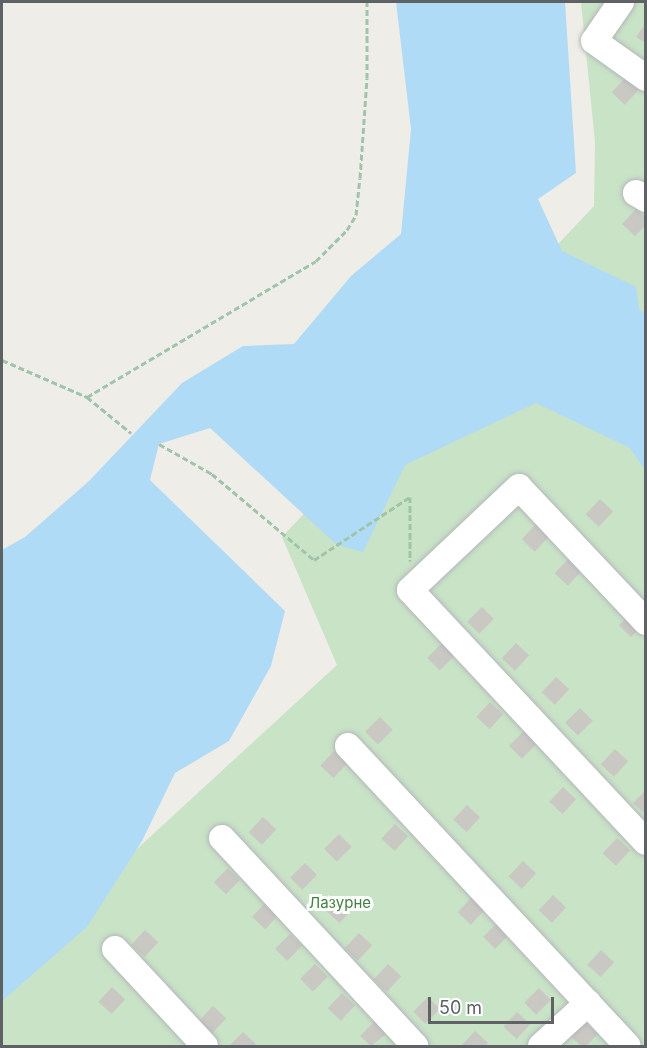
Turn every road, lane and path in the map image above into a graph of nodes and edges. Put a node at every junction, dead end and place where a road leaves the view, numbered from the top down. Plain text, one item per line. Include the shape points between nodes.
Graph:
1 (367, 2) edge
2 (621, 2) edge
3 (645, 78) edge
4 (2, 360) edge
5 (87, 397) junction
6 (131, 433) dead end
7 (159, 444) dead end
8 (410, 590) junction
9 (645, 622) edge
10 (348, 746) dead end
11 (222, 838) dead end
12 (645, 842) edge
13 (115, 949) dead end
14 (588, 1003) junction
15 (205, 1047) edge
16 (415, 1047) edge
17 (541, 1047) edge
18 (628, 1047) edge

1 - 5 path via 367,78 356,214 316,261
2 - 3 street via 594,41
4 - 5 path
5 - 6 path
7 - 8 path via 212,474 314,560 410,496
8 - 9 street via 519,487
8 - 12 street
10 - 14 street
11 - 16 street
13 - 15 street
14 - 17 street
14 - 18 street

